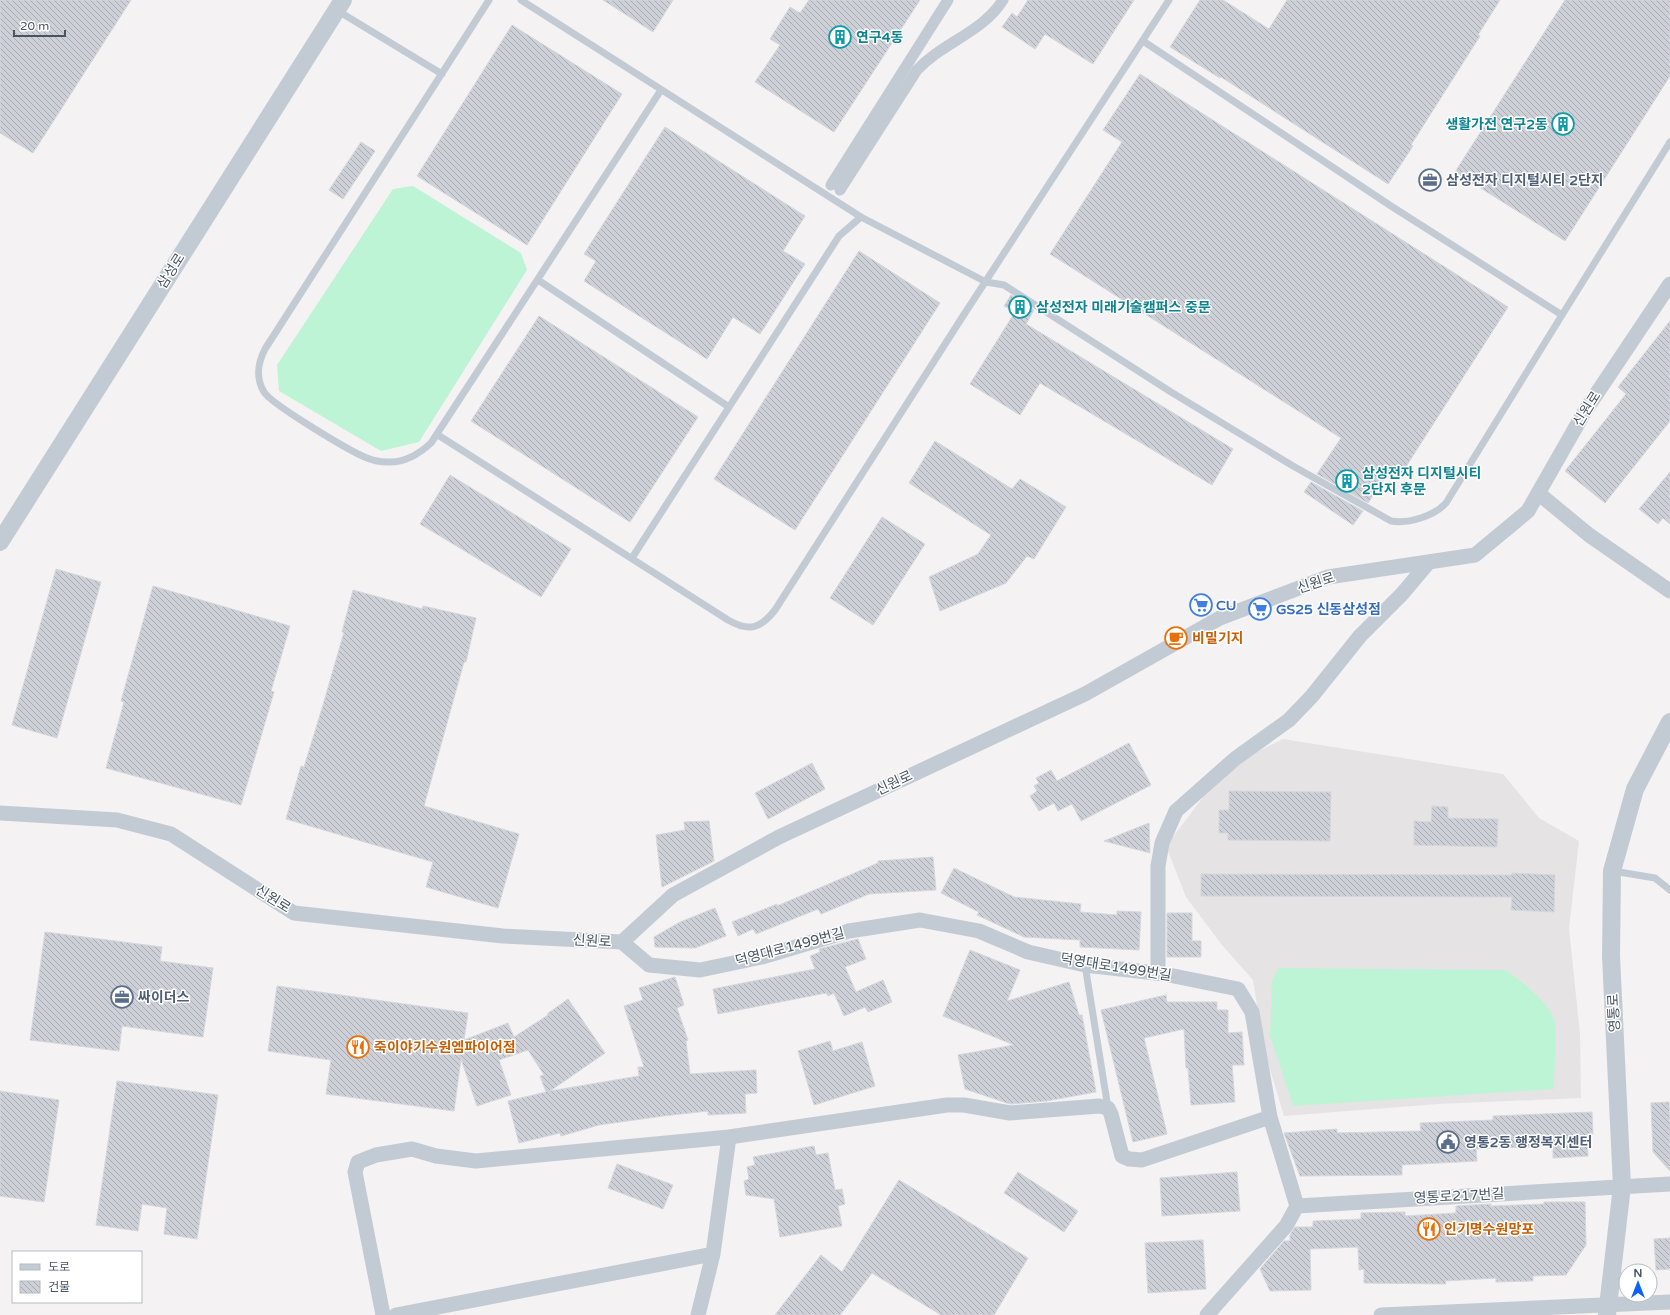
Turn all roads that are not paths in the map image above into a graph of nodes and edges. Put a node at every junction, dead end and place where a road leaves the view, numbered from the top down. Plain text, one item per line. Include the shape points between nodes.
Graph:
1 (489, 0) edge
2 (521, 0) edge
3 (948, 0) edge
4 (1003, 0) edge
5 (1169, 0) edge
6 (340, 5) edge
7 (1143, 41) junction
8 (442, 74) junction
9 (662, 90) junction
10 (1670, 142) edge
11 (861, 217) junction
12 (538, 280) junction
13 (986, 282) junction
14 (1670, 284) edge
15 (1562, 315) junction
16 (729, 406) junction
17 (438, 435) junction
18 (1538, 493) junction
19 (0, 542) edge
20 (632, 558) junction
21 (1429, 562) junction
22 (1670, 591) edge
23 (1670, 722) edge
24 (0, 813) edge
25 (1612, 871) junction
26 (1670, 890) edge
27 (622, 942) junction
28 (1085, 965) junction
29 (1158, 973) junction
30 (1108, 1108) junction
31 (1270, 1117) junction
32 (729, 1137) junction
33 (1670, 1184) edge
34 (1622, 1186) junction
35 (1297, 1206) junction
36 (713, 1254) junction
37 (1670, 1302) edge
38 (1607, 1310) edge
39 (384, 1315) edge
40 (396, 1315) edge
41 (698, 1315) edge
42 (1207, 1315) edge
43 (1381, 1315) edge

1 - 8 lane
2 - 9 lane
3 - 4 street via 836,187 917,70 942,49 985,21
5 - 7 lane
6 - 8 lane
6 - 19 street, 삼성로
7 - 13 lane
7 - 15 lane
8 - 17 lane via 265,349 258,374 264,393 274,403 366,458 388,462 408,459 424,449
9 - 11 lane
9 - 12 lane
10 - 15 lane
11 - 13 lane
11 - 16 lane via 839,236
12 - 16 lane
12 - 17 lane
13 - 15 lane via 1004,285 1171,392 1293,466 1385,519 1398,522 1435,513 1446,503
13 - 20 lane via 774,610 763,623 750,627 735,624
14 - 18 street, 신원로 via 1585,411
16 - 20 lane
17 - 20 lane
18 - 21 street, 신원로 via 1528,511 1475,555
18 - 22 street via 1589,535
21 - 27 street, 신원로 via 1328,578 1220,618 1085,694 779,837 673,895
21 - 29 street via 1402,594 1360,636 1312,696 1288,720 1236,758 1176,811 1162,843 1158,866
23 - 25 street, 영통로 via 1635,789
24 - 27 street, 신원로 via 117,820 171,834 294,913 503,936
25 - 26 lane via 1655,878
25 - 34 street, 영통로 via 1611,956
27 - 28 street, 덕영대로1499번길 via 649,965 700,970 762,957 849,931 920,920 979,931 1028,952
28 - 29 street, 덕영대로1499번길
28 - 30 lane
29 - 31 street, 덕영대로1499번길 via 1238,989 1252,1012
30 - 31 street via 1122,1156 1142,1160
30 - 32 street via 1099,1106 1010,1113 964,1105 947,1105
31 - 35 street, 덕영대로1499번길
32 - 36 street
32 - 39 street via 476,1161 436,1156 412,1149 376,1155 358,1162 355,1172
33 - 34 street, 영통로217번길
34 - 35 street, 영통로217번길
34 - 38 street, 영통로
35 - 42 street via 1286,1226
36 - 40 street
36 - 41 street
37 - 38 street
38 - 43 street

